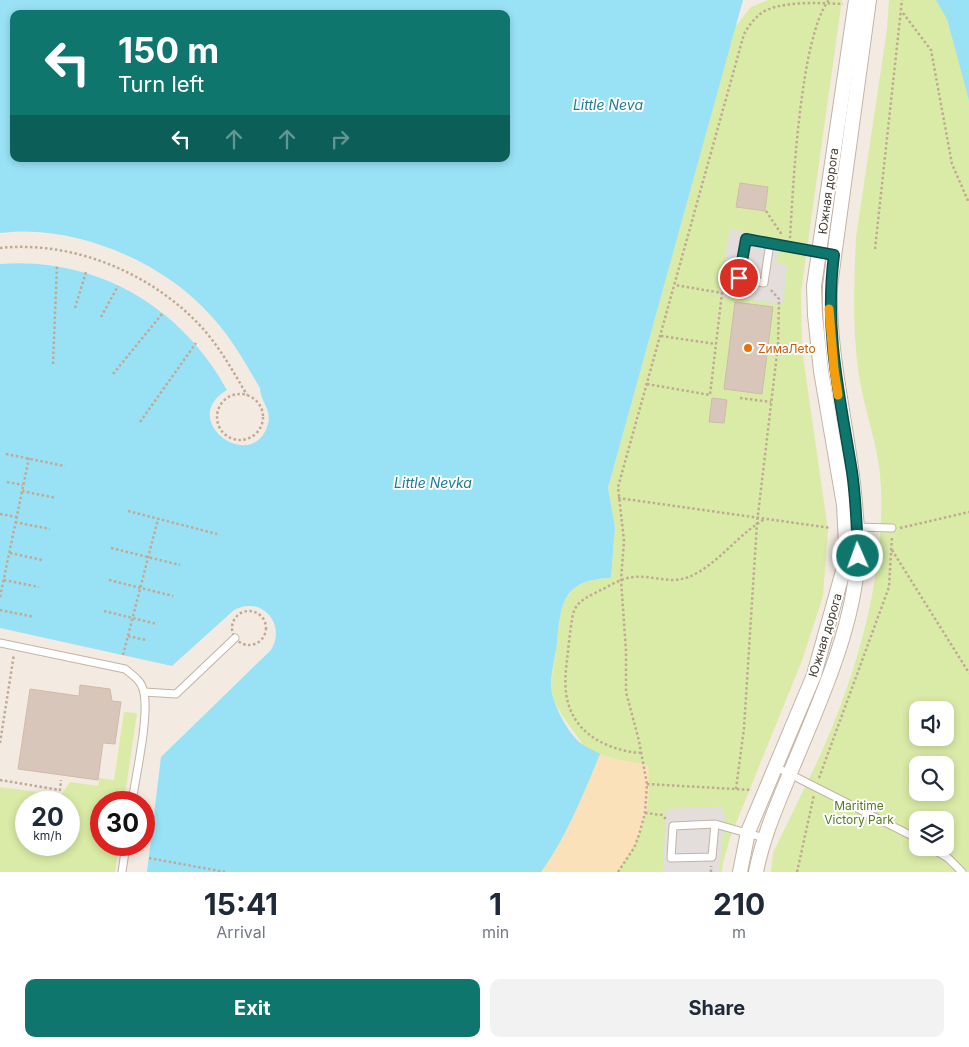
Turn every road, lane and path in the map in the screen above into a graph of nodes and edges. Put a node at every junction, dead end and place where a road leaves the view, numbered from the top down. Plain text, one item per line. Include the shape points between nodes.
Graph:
1 (902, 0) edge
2 (828, 2) edge
3 (859, 5) edge
4 (902, 12) junction
5 (969, 203) edge
6 (766, 211) dead end
7 (770, 243) junction
8 (790, 247) junction
9 (0, 248) edge
10 (875, 249) dead end
11 (819, 252) junction
12 (834, 255) junction
13 (57, 265) dead end
14 (86, 272) dead end
15 (764, 283) junction
16 (675, 285) junction
17 (118, 286) dead end
18 (75, 308) dead end
19 (162, 314) dead end
20 (101, 317) dead end
21 (660, 336) junction
22 (824, 338) junction
23 (196, 343) dead end
24 (716, 344) junction
25 (778, 345) junction
26 (805, 347) dead end
27 (52, 364) dead end
28 (113, 374) dead end
29 (647, 384) junction
30 (247, 395) junction
31 (740, 398) dead end
32 (771, 402) junction
33 (140, 422) dead end
34 (6, 454) dead end
35 (29, 458) junction
36 (64, 466) dead end
37 (7, 482) dead end
38 (23, 485) junction
39 (22, 491) junction
40 (56, 498) dead end
41 (618, 498) junction
42 (128, 511) dead end
43 (969, 512) edge
44 (0, 514) edge
45 (17, 517) junction
46 (758, 518) junction
47 (765, 518) junction
48 (158, 519) junction
49 (16, 522) junction
50 (757, 523) junction
51 (845, 527) junction
52 (892, 528) junction
53 (50, 529) dead end
54 (217, 534) dead end
55 (111, 548) dead end
56 (891, 549) junction
57 (9, 553) junction
58 (148, 557) junction
59 (42, 560) dead end
60 (180, 565) dead end
61 (0, 574) edge
62 (5, 575) junction
63 (4, 580) junction
64 (109, 580) dead end
65 (621, 580) junction
66 (38, 587) dead end
67 (140, 588) junction
68 (0, 595) edge
69 (173, 596) dead end
70 (0, 610) edge
71 (104, 610) dead end
72 (34, 617) dead end
73 (133, 618) junction
74 (157, 624) dead end
75 (128, 636) junction
76 (235, 638) junction
77 (146, 640) dead end
78 (0, 643) edge
79 (16, 646) junction
80 (123, 655) dead end
81 (969, 673) edge
82 (144, 692) junction
83 (1, 727) edge
84 (0, 743) edge
85 (642, 753) junction
86 (774, 766) junction
87 (790, 774) junction
88 (0, 780) edge
89 (61, 780) dead end
90 (647, 784) junction
91 (816, 788) junction
92 (736, 789) junction
93 (752, 790) dead end
94 (134, 791) edge
95 (645, 813) junction
96 (715, 824) junction
97 (673, 826) junction
98 (748, 832) junction
99 (909, 834) edge
100 (764, 838) junction
101 (124, 856) edge
102 (945, 856) edge
103 (149, 858) dead end
104 (122, 872) edge
105 (225, 872) edge
106 (618, 872) edge
107 (740, 872) edge
108 (756, 872) edge
109 (797, 872) edge
110 (962, 872) edge

1 - 4 path
2 - 3 path
2 - 8 path via 814,35 806,75 794,168
2 - 16 path via 770,9 759,14 744,34
3 - 11 street, Южная дорога
3 - 12 street, Южная дорога
4 - 5 path via 932,50 952,164
4 - 10 path
6 - 8 path
7 - 8 lane
7 - 15 lane
7 - 15 lane via 746,239 739,278
8 - 11 lane
9 - 30 path via 44,248 83,255 116,267 154,289 204,330
11 - 12 lane
11 - 22 street, Южная дорога via 814,286
12 - 22 street, Южная дорога
13 - 27 path
14 - 18 path
15 - 25 path via 779,299
16 - 21 path
16 - 24 path via 722,293
17 - 20 path
19 - 28 path
21 - 24 path
21 - 29 path
22 - 51 street, Южная дорога
23 - 33 path
24 - 29 path via 710,396
25 - 26 path
25 - 32 path
29 - 41 path via 618,487
30 - 30 path via 261,407 263,422 253,437 234,439 220,428 218,409 232,396
31 - 32 path
32 - 46 path
34 - 35 path
35 - 36 path
35 - 38 path
37 - 38 path
38 - 39 path
39 - 40 path
39 - 45 path
41 - 46 path
41 - 65 path via 624,541
42 - 48 path
43 - 52 path
44 - 45 path
45 - 49 path
46 - 47 path
46 - 50 path
47 - 50 path
47 - 51 path
48 - 54 path
48 - 58 path
49 - 53 path
49 - 57 path
50 - 65 path via 697,573 667,582 634,577
50 - 92 path via 744,728
51 - 52 lane
51 - 86 street, Южная дорога via 845,564 817,666
51 - 87 street, Южная дорога via 858,556 853,591 844,630
52 - 56 path
55 - 58 path
56 - 81 path
56 - 91 path via 889,587
57 - 59 path
57 - 62 path
58 - 60 path
58 - 67 path
61 - 62 path
62 - 63 path
63 - 66 path
63 - 68 path
64 - 67 path
65 - 85 path via 626,692
65 - 85 path via 584,598 573,611 566,695 570,709 591,735 605,746 623,752
67 - 69 path
67 - 73 path
70 - 72 path
71 - 73 path
73 - 74 path
73 - 75 path
75 - 77 path
75 - 80 path
76 - 76 path via 249,645 260,641 266,630 264,619 255,611 240,613 232,627
76 - 82 lane via 176,694
78 - 79 lane
79 - 82 lane via 125,669 138,679
79 - 83 path
82 - 94 lane via 145,708
83 - 84 path
85 - 90 path
86 - 87 lane
86 - 98 street, Южная дорога
87 - 91 lane
87 - 100 street, Южная дорога
88 - 89 path via 60,790
90 - 92 path
90 - 95 path
91 - 99 lane
91 - 109 path
92 - 93 path
95 - 97 path via 662,815
95 - 106 path via 634,848
96 - 97 lane
96 - 97 lane via 712,857 671,858
96 - 98 lane
98 - 100 lane
98 - 107 street, Южная дорога
100 - 108 street, Южная дорога
101 - 104 lane
102 - 110 lane
103 - 105 path

